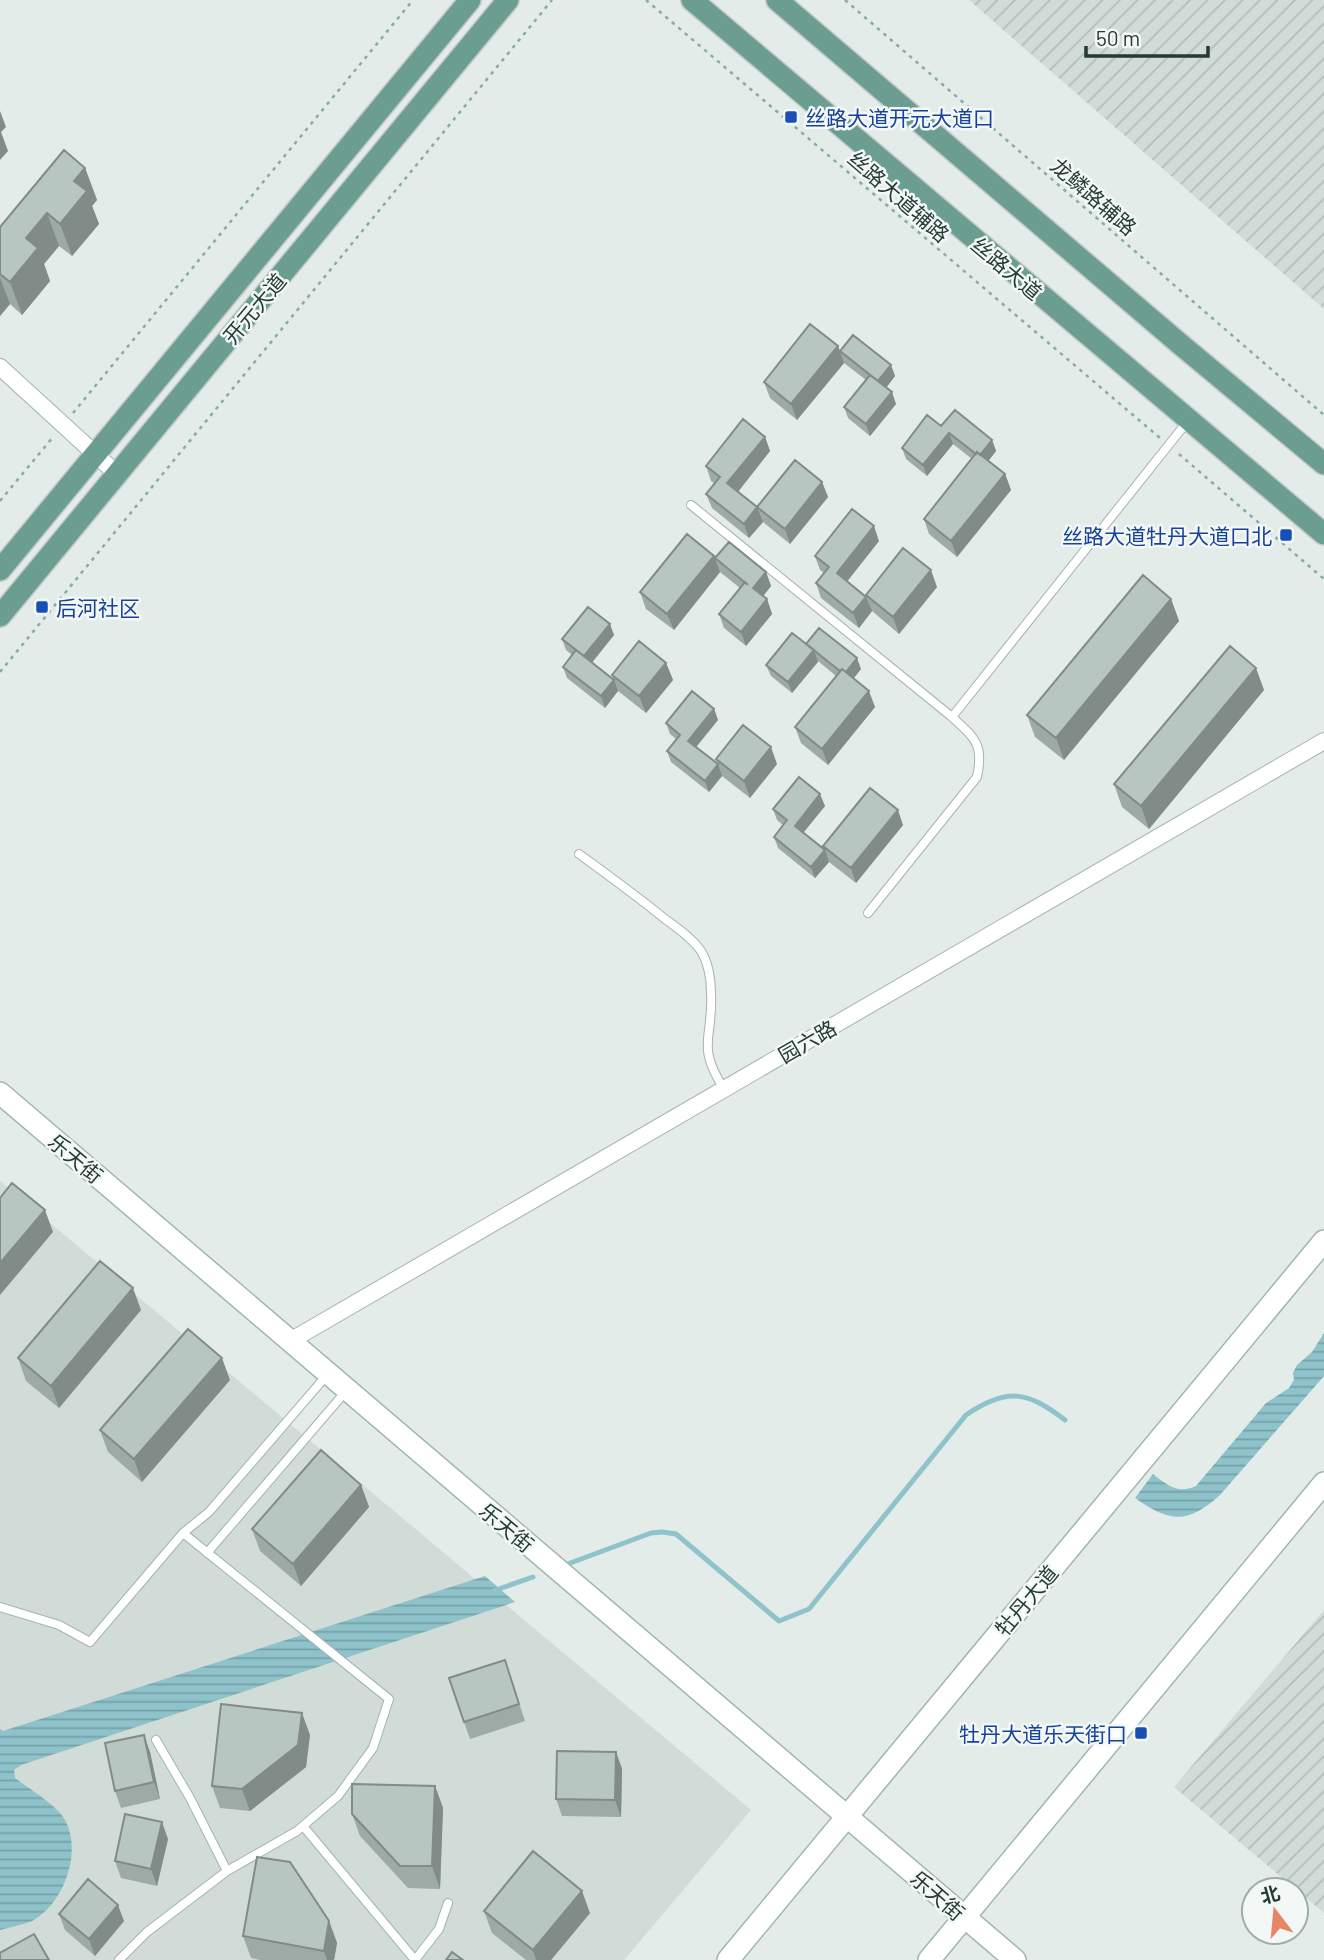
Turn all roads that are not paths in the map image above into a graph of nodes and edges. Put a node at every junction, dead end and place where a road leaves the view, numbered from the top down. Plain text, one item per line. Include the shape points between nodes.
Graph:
1 (470, 0) edge
2 (508, 0) edge
3 (692, 0) edge
4 (777, 0) edge
5 (0, 367) edge
6 (1189, 419) junction
7 (95, 454) junction
8 (1324, 464) edge
9 (117, 474) junction
10 (691, 505) dead end
11 (1324, 534) edge
12 (0, 570) edge
13 (0, 616) edge
14 (952, 717) junction
15 (1324, 741) edge
16 (579, 855) dead end
17 (868, 913) dead end
18 (724, 1089) junction
19 (0, 1093) edge
20 (0, 1108) edge
21 (1324, 1241) edge
22 (290, 1341) junction
23 (324, 1378) junction
24 (343, 1394) junction
25 (1324, 1483) edge
26 (183, 1533) junction
27 (208, 1553) junction
28 (0, 1606) edge
29 (156, 1740) dead end
30 (843, 1822) junction
31 (303, 1826) junction
32 (227, 1871) junction
33 (448, 1903) dead end
34 (960, 1923) junction
35 (119, 1960) edge
36 (415, 1960) edge
37 (728, 1960) edge
38 (929, 1960) edge
39 (993, 1960) edge
40 (1015, 1960) edge

1 - 7 main road, 开元大道
2 - 9 main road, 开元大道
3 - 6 main road, 丝路大道
4 - 8 main road
5 - 7 street
6 - 11 main road, 丝路大道
6 - 14 lane
7 - 9 street
7 - 12 main road, 开元大道
9 - 13 main road, 开元大道
10 - 14 lane
14 - 17 lane via 974,737 981,756 977,776
15 - 18 street, 园六路
16 - 18 lane via 702,952 712,993 706,1048
18 - 22 street, 园六路
19 - 22 street, 乐天街
20 - 23 street, 乐天街
21 - 30 street, 牡丹大道
22 - 23 street, 乐天街
23 - 24 street, 乐天街
23 - 26 lane via 208,1512
24 - 27 lane
24 - 30 street, 乐天街
25 - 34 street
26 - 27 lane
26 - 28 lane via 90,1642 59,1625
27 - 31 lane via 389,1699 373,1748 338,1796
29 - 32 lane
30 - 34 street, 乐天街
30 - 37 street, 牡丹大道
31 - 32 lane
31 - 36 lane
32 - 35 lane via 147,1932
33 - 36 lane via 433,1938
34 - 38 street
34 - 39 street, 乐天街
34 - 40 street, 乐天街

